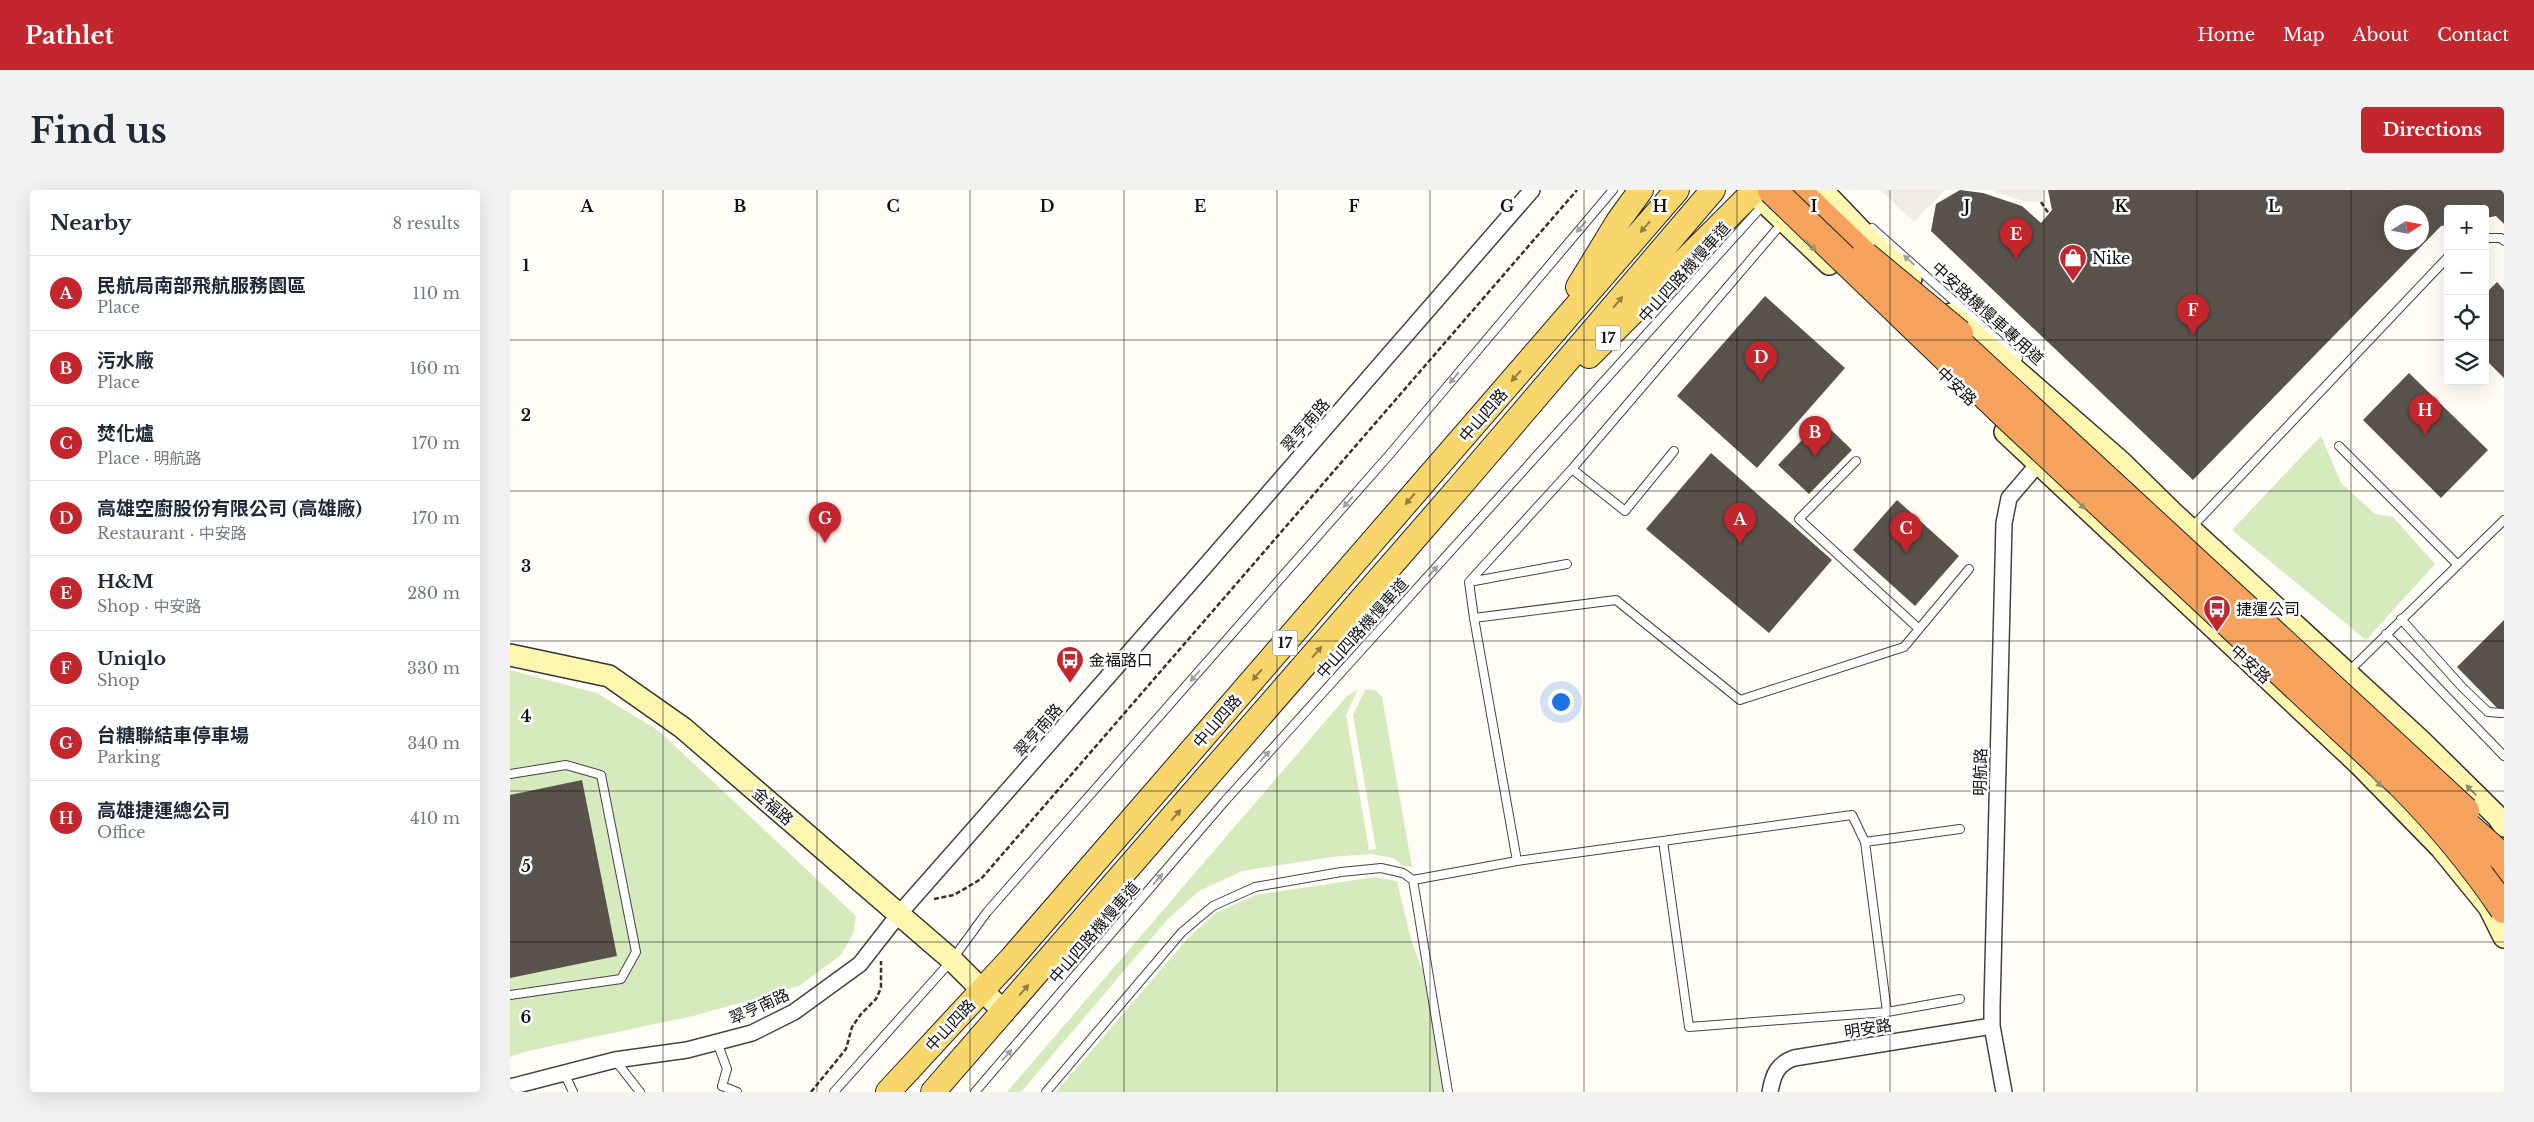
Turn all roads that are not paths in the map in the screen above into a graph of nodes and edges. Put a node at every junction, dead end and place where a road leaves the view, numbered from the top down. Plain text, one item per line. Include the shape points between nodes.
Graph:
1 (1532, 190) edge
2 (1613, 190) edge
3 (1641, 190) edge
4 (1677, 190) edge
5 (1713, 190) edge
6 (1796, 190) edge
7 (1822, 190) edge
8 (1830, 190) edge
9 (1762, 193) edge
10 (1860, 216) dead end
11 (1784, 221) junction
12 (1867, 223) dead end
13 (2489, 238) edge
14 (2504, 241) edge
15 (1859, 261) junction
16 (2444, 261) edge
17 (1927, 294) junction
18 (1893, 325) junction
19 (1542, 346) junction
20 (2028, 367) dead end
21 (2094, 426) dead end
22 (2339, 446) dead end
23 (1674, 451) dead end
24 (1856, 462) dead end
25 (2121, 462) junction
26 (2038, 464) junction
27 (1572, 469) junction
28 (1461, 485) junction
29 (2504, 520) edge
30 (2190, 528) junction
31 (1567, 564) dead end
32 (2458, 565) junction
33 (1969, 569) dead end
34 (1469, 582) junction
35 (1474, 618) junction
36 (2401, 619) junction
37 (1918, 628) junction
38 (2386, 634) junction
39 (510, 655) edge
40 (2328, 690) junction
41 (2502, 713) dead end
42 (2504, 756) edge
43 (510, 774) edge
44 (2504, 826) edge
45 (1960, 829) dead end
46 (1663, 841) junction
47 (1865, 842) junction
48 (2504, 844) edge
49 (2504, 859) edge
50 (1517, 861) junction
51 (1413, 880) junction
52 (2504, 885) edge
53 (2504, 909) edge
54 (899, 914) junction
55 (2504, 937) edge
56 (952, 960) junction
57 (981, 991) junction
58 (510, 995) edge
59 (1960, 999) dead end
60 (1004, 1012) junction
61 (1887, 1012) junction
62 (1992, 1026) junction
63 (717, 1042) junction
64 (615, 1060) junction
65 (564, 1073) junction
66 (510, 1087) edge
67 (573, 1092) edge
68 (640, 1092) edge
69 (737, 1092) edge
70 (834, 1092) edge
71 (888, 1092) edge
72 (933, 1092) edge
73 (975, 1092) edge
74 (1046, 1092) edge
75 (1448, 1092) edge
76 (1770, 1092) edge
77 (2004, 1092) edge

1 - 54 street, 翠亨南路
2 -> 56 lane via 1390,454 987,912
3 - 19 main road, 中山四路 / 17 via 1619,220
4 -> 19 main road, 中山四路 / 17
28 -> 5 main road, 中山四路 / 17
6 - 15 highway
7 - 17 street, 中安路
8 - 10 lane
9 - 11 street, 中安路
9 - 15 highway, bridge
9 - 28 main road, 中山四路 / 17
73 -> 9 lane, 中山四路機慢車道 via 1225,801
11 -> 18 street, 中安路
11 - 27 lane
20 -> 12 lane, 中安路機慢車專用道
13 - 14 lane
15 - 48 highway, bridge
15 - 49 highway, bridge via 2350,721
15 - 52 highway, bridge via 2027,390 2401,738 2459,809
15 - 53 highway, bridge via 2006,415 2433,816
16 - 30 lane
17 - 25 street, 中安路
17 - 40 street, 中安路
18 - 26 street, 中安路
18 - 40 street, 中安路 via 1960,365
19 -> 57 main road, 中山四路 / 17
21 - 25 lane via 2108,439
22 - 32 lane
23 - 27 lane via 1625,511
24 - 37 lane via 1799,519
25 - 30 street, 中安路
26 -> 40 street, 中安路
26 - 62 street, 明航路 via 2009,498 2005,511
27 - 34 lane
60 -> 28 main road, 中山四路 / 17
29 - 32 lane
30 - 40 street, 中安路
31 - 34 lane
32 - 36 lane
33 - 37 lane
34 - 35 lane
35 - 37 lane via 1616,600 1740,700 1904,647
35 - 50 lane
36 - 38 lane
36 - 41 lane via 2488,712
38 - 40 lane
38 - 42 lane
39 - 54 street, 金福路 via 609,676 682,728
44 -> 40 street, 中安路 via 2477,796
40 -> 55 street, 中安路 via 2359,764 2441,848 2489,907
43 - 58 lane via 566,765 601,775 636,952 621,979
45 - 47 lane
46 - 47 lane via 1852,815
46 - 50 lane
46 - 61 lane via 1689,1027
47 - 61 lane
50 - 51 lane
51 - 74 lane via 1403,872 1380,868 1341,872 1255,887 1213,906 1182,932
51 - 75 lane
54 - 56 street, 金福路
54 - 63 street, 翠亨南路 via 860,964 794,1012 752,1033
56 - 57 street, 金福路
56 - 70 lane
57 - 60 street, 金福路
57 - 71 main road, 中山四路 / 17
59 - 61 lane
60 - 72 main road, 中山四路 / 17
62 - 76 street, 明安路 via 1794,1058 1784,1061 1776,1069
62 - 77 street, 明航路
63 - 64 street, 翠亨南路 via 687,1050
63 - 69 lane via 727,1068 722,1086
64 - 65 street, 翠亨南路
64 - 68 lane
65 - 66 street, 翠亨南路
65 - 67 lane

